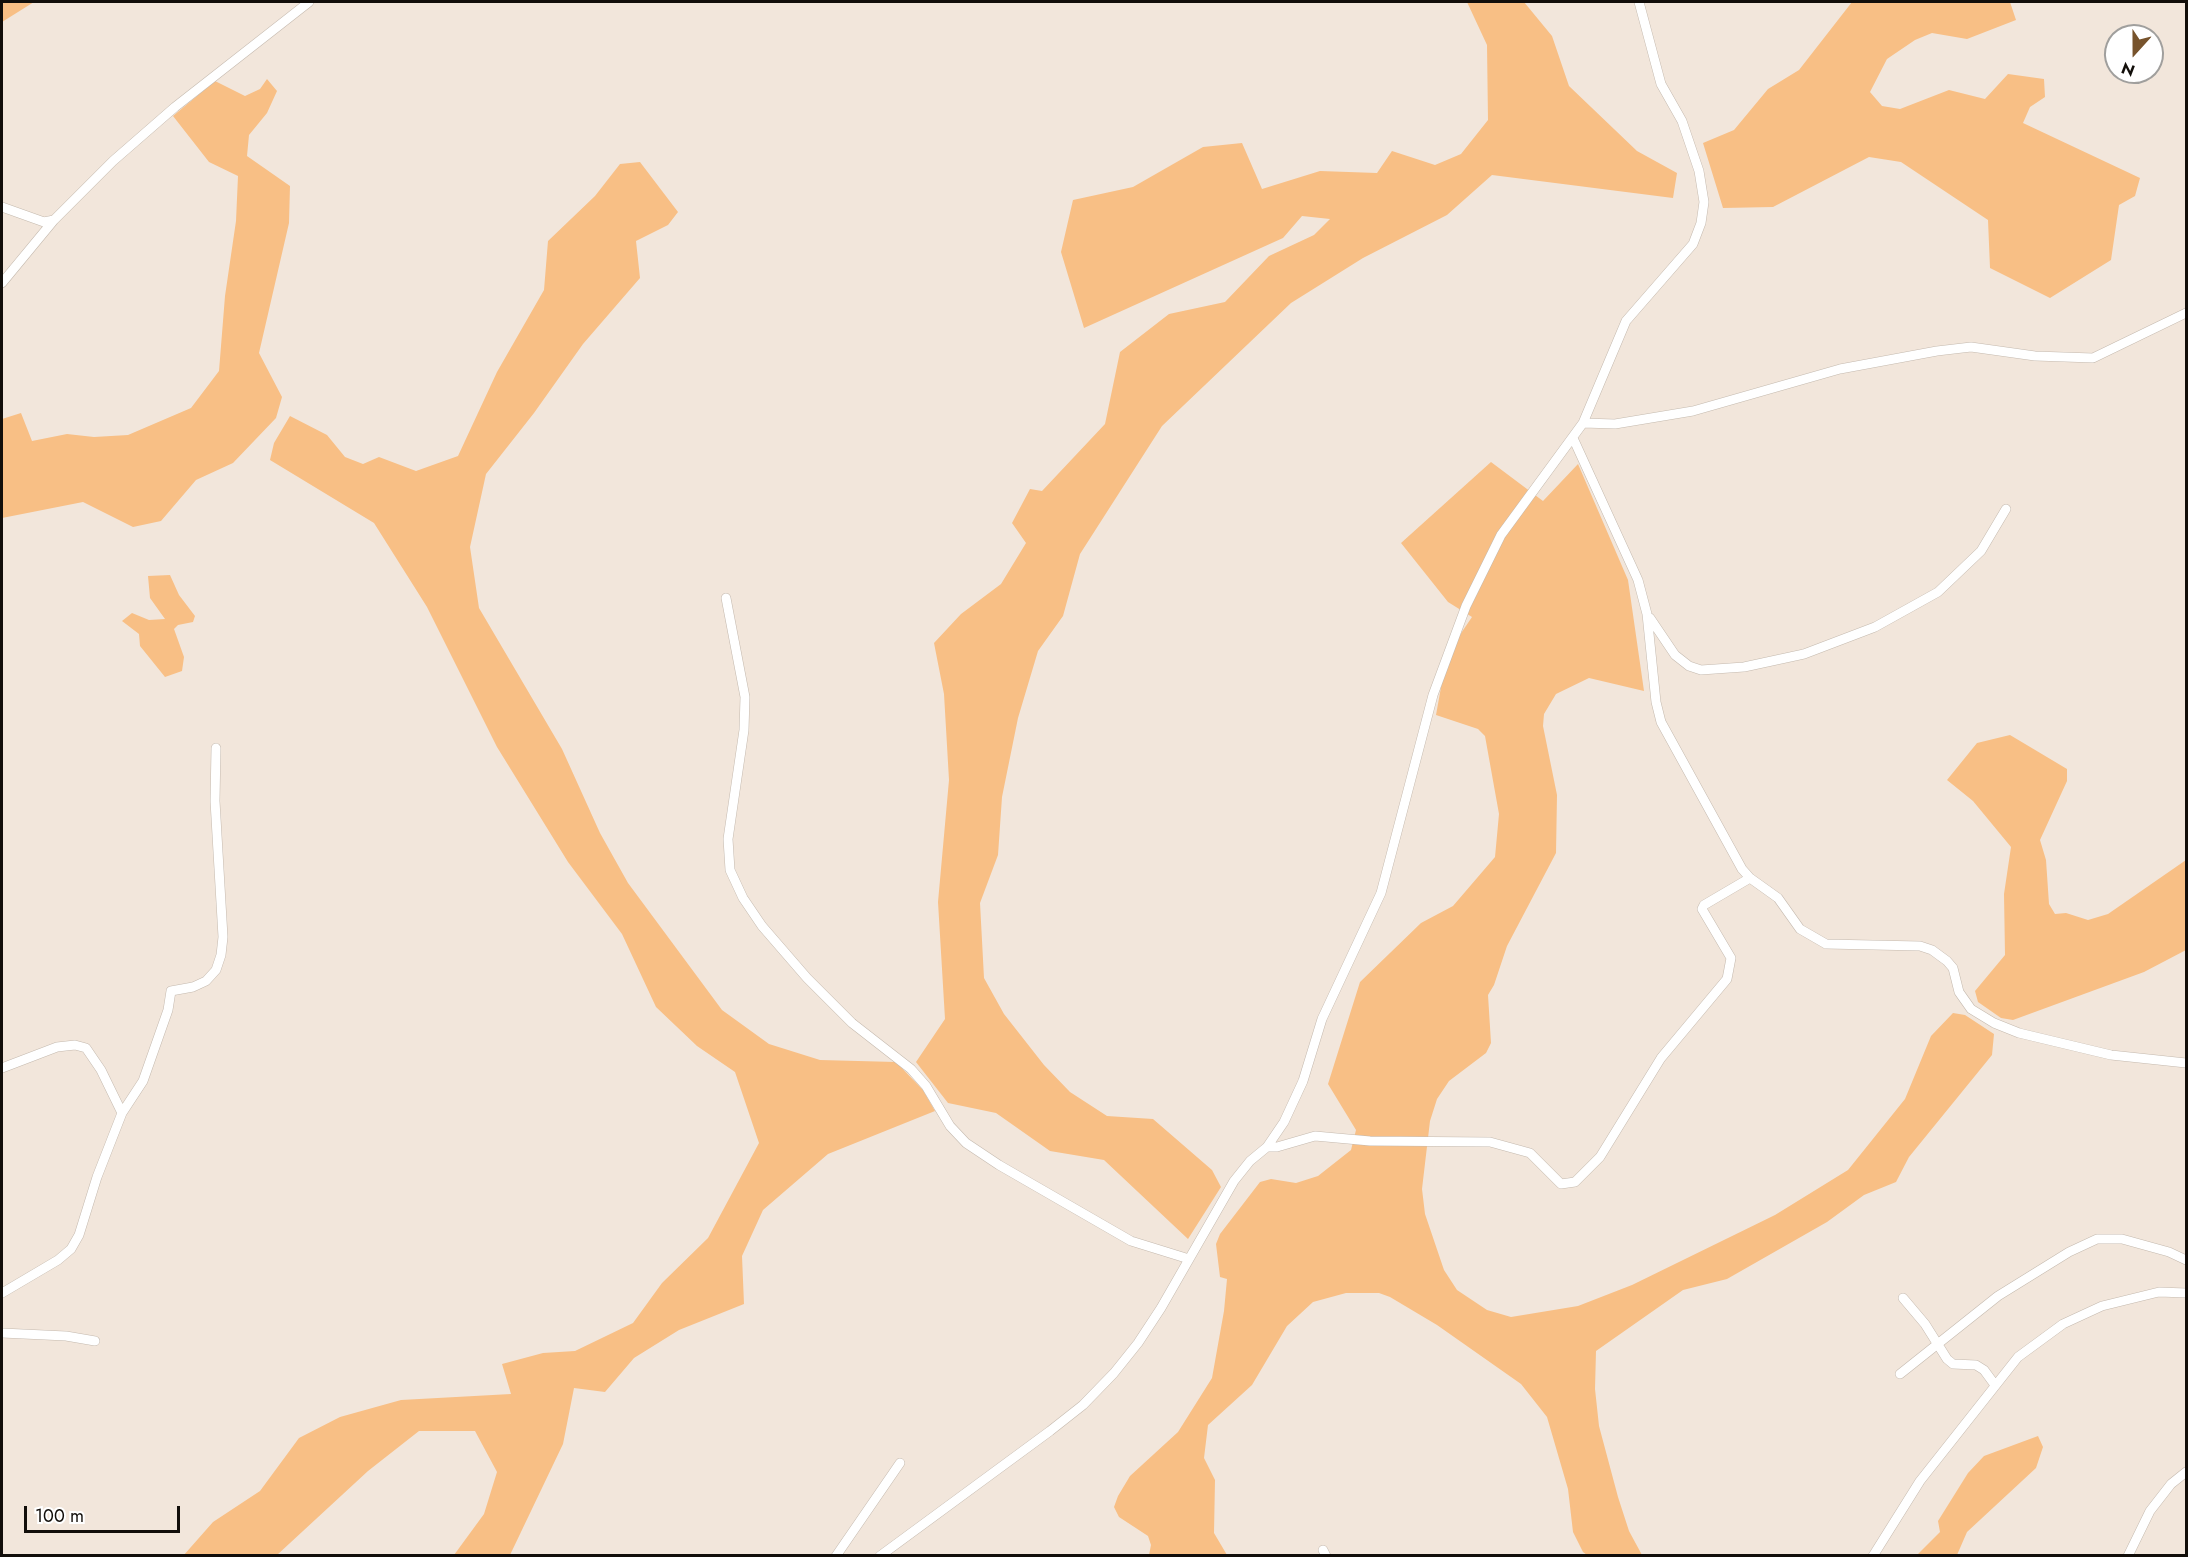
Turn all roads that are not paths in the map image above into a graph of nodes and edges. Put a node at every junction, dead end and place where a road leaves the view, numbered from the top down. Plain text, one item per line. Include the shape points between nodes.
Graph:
1 (309, 2) edge
2 (1639, 2) edge
3 (2, 207) edge
4 (54, 220) junction
5 (2, 283) edge
6 (2187, 313) edge
7 (1583, 423) junction
8 (1573, 438) junction
9 (2006, 510) dead end
10 (726, 598) dead end
11 (1647, 614) junction
12 (216, 748) dead end
13 (1750, 878) junction
14 (2187, 1063) edge
15 (2, 1068) edge
16 (122, 1113) junction
17 (1267, 1147) junction
18 (1189, 1259) junction
19 (2187, 1260) edge
20 (2, 1293) edge
21 (2187, 1293) edge
22 (1903, 1298) dead end
23 (2, 1333) edge
24 (95, 1341) dead end
25 (1937, 1345) junction
26 (1900, 1374) dead end
27 (1995, 1385) junction
28 (900, 1463) dead end
29 (2187, 1473) edge
30 (836, 1556) edge
31 (880, 1556) edge
32 (1872, 1556) edge
33 (2128, 1556) edge

1 - 4 street via 175,107
2 - 7 street via 1661,84 1682,121 1699,171 1704,202 1693,244 1626,321
3 - 4 street via 36,220
4 - 5 street
6 - 7 street via 2093,358 2035,356 1971,347 1913,354 1840,369 1683,413 1615,424
7 - 8 street
8 - 11 street via 1638,580
8 - 17 street via 1501,535 1466,606 1433,695 1381,892 1322,1019 1303,1081
9 - 11 street via 1981,551 1938,592 1875,627 1804,654 1744,667 1701,670 1675,655
10 - 18 street via 745,697 728,839 730,870 762,926 852,1023 926,1086 950,1126 966,1143 1131,1241
11 - 13 street via 1661,722
12 - 16 street via 221,955 216,970 206,981 171,991 143,1081
13 - 14 street via 1778,897 1800,929 1826,944 1920,946 1932,950 1953,968 1959,992 1971,1009 1994,1023 2046,1041 2111,1055
13 - 17 street via 1702,909 1731,958 1727,979 1661,1059 1600,1156 1575,1182 1561,1184 1530,1153 1490,1142 1370,1141 1315,1136
15 - 16 street via 57,1047 86,1048
16 - 20 street via 71,1249
17 - 18 street via 1234,1181
18 - 31 street via 1138,1343 1083,1405
19 - 25 street via 2122,1239 2097,1239 1998,1296
21 - 27 street via 2159,1292 2132,1297 2063,1324 2018,1357
22 - 25 street
23 - 24 street
25 - 26 street
25 - 27 street via 1953,1364 1969,1363 1984,1370
27 - 32 street via 1920,1481
28 - 30 street
29 - 33 street via 2170,1484 2150,1510

